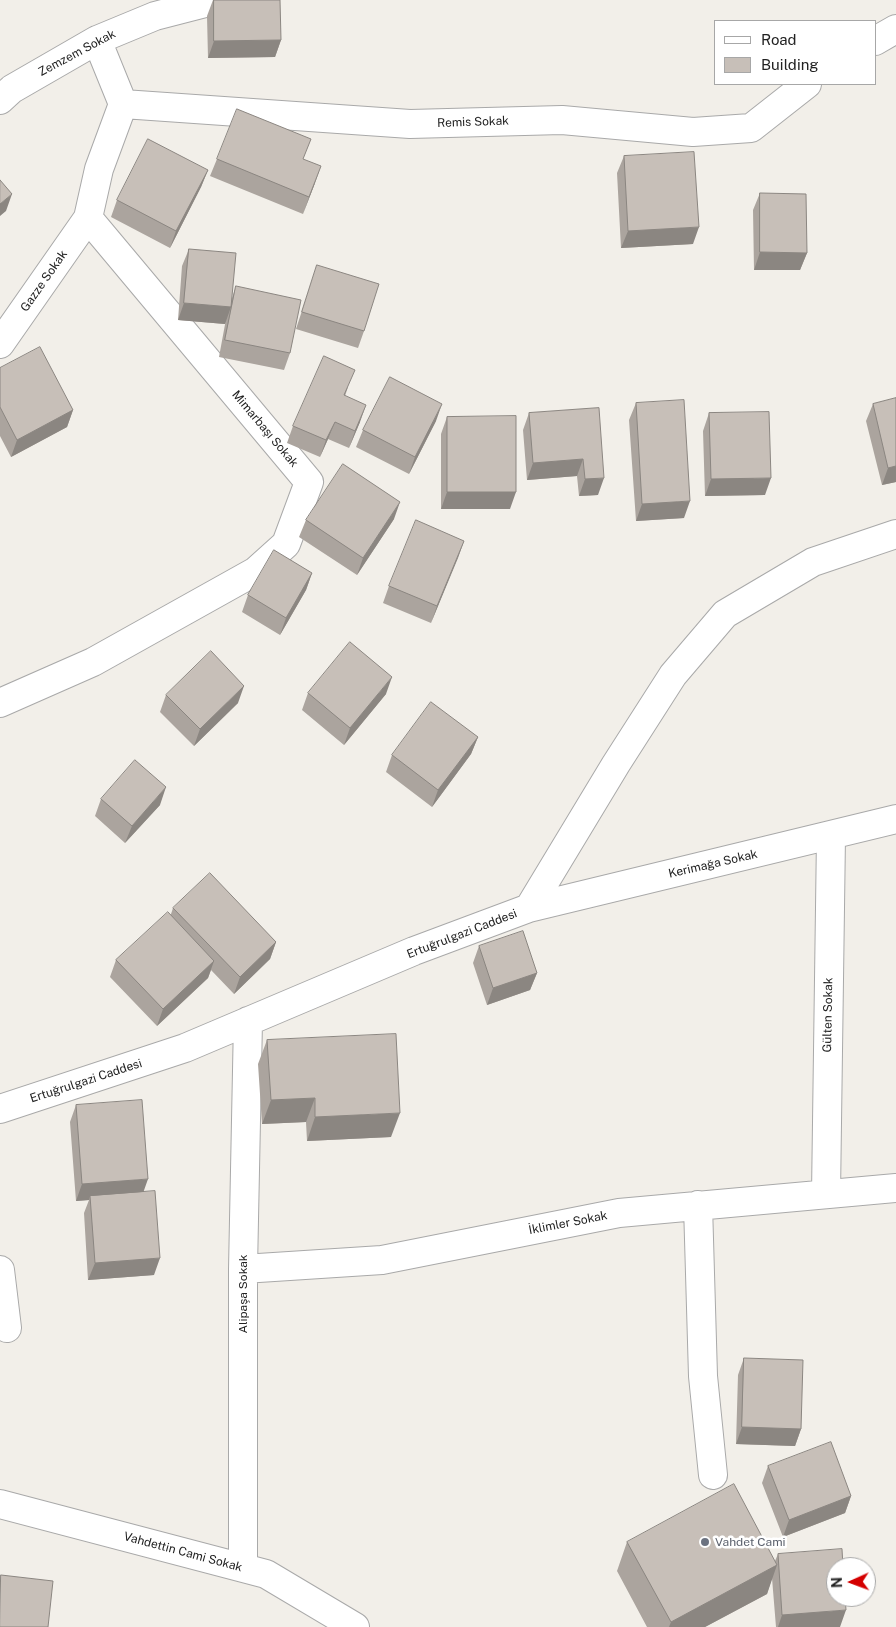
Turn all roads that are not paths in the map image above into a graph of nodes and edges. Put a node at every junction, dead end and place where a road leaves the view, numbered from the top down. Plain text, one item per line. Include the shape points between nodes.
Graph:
1 (217, 0) edge
2 (896, 29) edge
3 (97, 40) junction
4 (876, 40) edge
5 (806, 85) edge
6 (0, 100) edge
7 (123, 104) junction
8 (88, 218) junction
9 (1, 339) edge
10 (896, 534) edge
11 (0, 704) edge
12 (896, 819) edge
13 (831, 836) junction
14 (529, 908) junction
15 (248, 1021) junction
16 (0, 1110) edge
17 (896, 1188) edge
18 (826, 1194) junction
19 (698, 1205) junction
20 (242, 1269) junction
21 (0, 1270) edge
22 (7, 1328) dead end
23 (713, 1475) dead end
24 (0, 1504) edge
25 (243, 1567) junction
26 (355, 1627) edge

1 - 3 street, Zemzem Sokak via 155,16
2 - 4 street
3 - 6 street, Zemzem Sokak via 12,89
3 - 7 street
5 - 7 street, Remis Sokak via 750,128 693,132 562,120 410,124
7 - 8 street via 98,169
8 - 9 street, Gazze Sokak
8 - 11 street, Mimarbaşı Sokak via 310,482 286,544 256,571 93,662
10 - 14 street, Ertuğrulgazi Caddesi via 813,562 725,614 673,675
12 - 13 street, Kerimağa Sokak
13 - 14 street, Kerimağa Sokak
13 - 18 street, Gülten Sokak
14 - 15 street, Ertuğrulgazi Caddesi via 414,951
15 - 16 street, Ertuğrulgazi Caddesi via 185,1048
15 - 20 street, Alipaşa Sokak
17 - 18 street, İklimler Sokak
18 - 19 street, İklimler Sokak
19 - 20 street, İklimler Sokak via 619,1213 382,1260
19 - 23 street via 703,1376
20 - 25 street, Alipaşa Sokak
21 - 22 street
24 - 25 street, Vahdettin Cami Sokak
25 - 26 street, Vahdettin Cami Sokak via 266,1574

